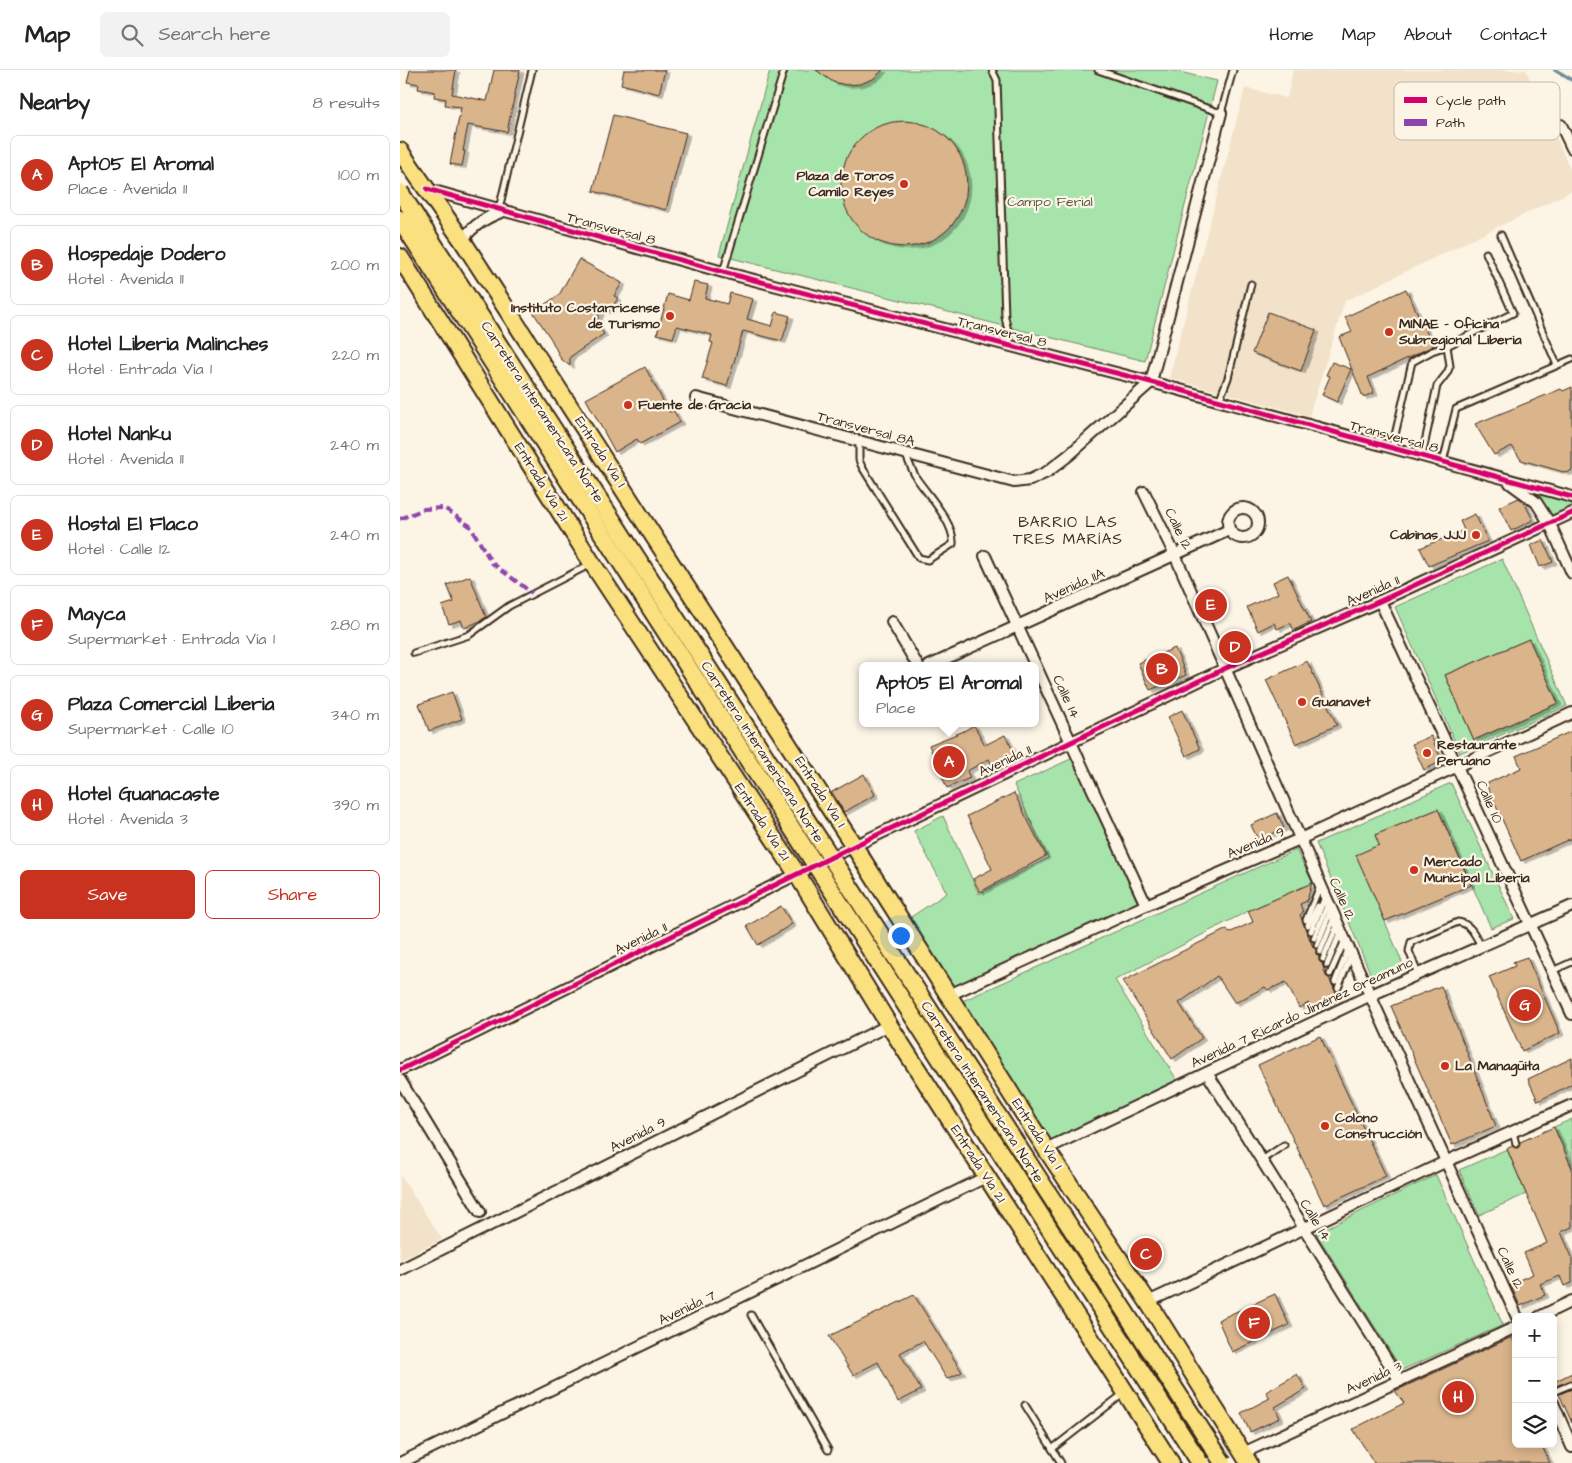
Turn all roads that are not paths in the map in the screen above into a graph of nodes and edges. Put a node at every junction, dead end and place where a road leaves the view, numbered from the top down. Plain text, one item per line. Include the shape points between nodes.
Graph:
1 (532, 70) edge
2 (784, 70) edge
3 (992, 70) edge
4 (1098, 70) edge
5 (1233, 70) edge
6 (1221, 114) junction
7 (1561, 124) dead end
8 (1572, 148) edge
9 (400, 151) edge
10 (427, 188) junction
11 (400, 192) edge
12 (502, 210) junction
13 (400, 219) edge
14 (1501, 235) dead end
15 (462, 240) junction
16 (1486, 253) dead end
17 (400, 257) edge
18 (723, 272) junction
19 (1251, 284) dead end
20 (1011, 346) junction
21 (1447, 346) junction
22 (1572, 359) edge
23 (1557, 365) junction
24 (1151, 382) junction
25 (696, 398) dead end
26 (1220, 401) junction
27 (858, 441) junction
28 (1392, 448) junction
29 (905, 453) junction
30 (1421, 456) junction
31 (1443, 462) junction
32 (1506, 479) junction
33 (1144, 492) dead end
34 (1572, 497) edge
35 (1572, 513) edge
36 (1550, 524) junction
37 (1229, 530) dead end
38 (1176, 555) junction
39 (985, 556) dead end
40 (592, 563) junction
41 (1572, 573) edge
42 (1380, 601) junction
43 (892, 622) dead end
44 (1018, 627) junction
45 (414, 653) dead end
46 (916, 662) edge
47 (938, 662) edge
48 (1034, 662) edge
49 (1226, 668) junction
50 (1039, 672) edge
51 (1572, 713) edge
52 (1072, 742) junction
53 (1458, 766) junction
54 (1300, 840) junction
55 (854, 846) junction
56 (797, 874) junction
57 (1146, 905) junction
58 (1572, 906) edge
59 (1335, 918) junction
60 (1307, 923) dead end
61 (1530, 925) junction
62 (1311, 931) dead end
63 (1314, 938) dead end
64 (1317, 945) dead end
65 (1482, 946) junction
66 (1320, 952) dead end
67 (1324, 959) dead end
68 (1572, 962) edge
69 (1327, 965) dead end
70 (1552, 972) junction
71 (1330, 974) dead end
72 (1418, 974) junction
73 (1335, 982) dead end
74 (1338, 988) dead end
75 (949, 995) junction
76 (1371, 995) junction
77 (1572, 1012) edge
78 (889, 1025) junction
79 (400, 1070) edge
80 (1207, 1073) junction
81 (400, 1080) edge
82 (1572, 1105) edge
83 (1513, 1132) junction
84 (1516, 1144) dead end
85 (1284, 1145) dead end
86 (1046, 1149) junction
87 (1261, 1160) junction
88 (1445, 1162) junction
89 (986, 1177) junction
90 (480, 1212) dead end
91 (1304, 1228) junction
92 (400, 1270) edge
93 (1572, 1301) edge
94 (1148, 1302) junction
95 (1515, 1313) edge
96 (1547, 1313) edge
97 (751, 1315) dead end
98 (1512, 1329) edge
99 (1400, 1380) junction
100 (1572, 1384) edge
101 (1557, 1390) edge
102 (1126, 1392) junction
103 (1553, 1403) edge
104 (1026, 1406) dead end
105 (1572, 1447) edge
106 (1052, 1449) junction
107 (828, 1450) dead end
108 (1246, 1458) edge
109 (400, 1463) edge
110 (1061, 1463) edge
111 (1171, 1463) edge
112 (1200, 1463) edge
113 (1222, 1463) edge

1 - 12 lane
2 - 18 lane
3 - 20 lane via 997,80 1006,317
4 - 6 lane
5 - 6 lane
6 - 24 street
7 - 8 street
9 - 10 main road, Entrada Vía 1
10 - 12 street, Transversal 8
10 - 15 main road, Entrada Vía 1
11 - 113 main road, Carretera Interamericana Norte, bridge
12 - 15 street via 480,221
12 - 18 street, Transversal 8
13 - 112 main road, Carretera Interamericana Norte, bridge
14 - 23 lane
15 - 55 main road, Entrada Vía 1
16 - 21 lane via 1513,313
17 - 40 main road, Entrada Vía 21
18 - 20 street, Transversal 8
19 - 26 lane
20 - 24 street, Transversal 8
21 - 28 lane via 1412,362
21 - 30 lane via 1450,366 1437,386
22 - 23 lane
23 - 31 lane via 1456,409
24 - 26 street, Transversal 8
24 - 29 street, Transversal 8A via 1069,455 1030,480 1014,482
25 - 27 street, Transversal 8A
26 - 28 street, Transversal 8
27 - 29 street, Transversal 8A
27 - 29 lane via 862,467 919,558 928,560 953,544 954,537
28 - 30 street, Transversal 8
30 - 31 street, Transversal 8
31 - 32 street, Transversal 8
32 - 34 street, Transversal 8
32 - 36 street via 1536,502
33 - 38 street, Calle 12
35 - 36 street, Avenida 11
36 - 41 street
36 - 42 street, Avenida 11
37 - 38 street, Avenida 11A
38 - 44 street, Avenida 11A
38 - 49 street, Calle 12
39 - 44 street, Calle 14
40 - 45 lane via 509,606 469,635
40 - 56 main road, Entrada Vía 21
42 - 49 street, Avenida 11
42 - 53 street, Calle 10
43 - 46 street
44 - 47 street, Avenida 11A
44 - 48 street, Calle 14
49 - 52 street, Avenida 11
49 - 54 street, Calle 12
50 - 52 street, Calle 14
51 - 53 street, Avenida 9
52 - 55 street, Avenida 11
52 - 57 street, Calle 14
53 - 54 street, Avenida 9
53 - 61 street, Calle 10
54 - 57 street, Avenida 9
54 - 59 street, Calle 12
55 - 56 street, Avenida 11
55 - 75 main road, Entrada Vía 1
56 - 78 main road, Entrada Vía 21
56 - 79 street, Avenida 11
57 - 75 street, Avenida 9
58 - 61 street, Avenida 7 Ricardo Jiménez Oreamuno
59 - 60 lane
59 - 62 lane
59 - 63 lane
59 - 64 lane
59 - 66 lane
59 - 67 lane
59 - 69 lane
59 - 71 lane
59 - 73 lane
59 - 74 lane
59 - 76 street, Calle 12
61 - 65 street, Avenida 7 Ricardo Jiménez Oreamuno
61 - 70 street, Calle 10
65 - 72 street, Avenida 7 Ricardo Jiménez Oreamuno
65 - 72 lane via 1470,926 1458,922 1411,942 1409,947
68 - 70 lane
70 - 77 street, Calle 10
72 - 76 street, Avenida 7 Ricardo Jiménez Oreamuno
75 - 86 main road, Entrada Vía 1
76 - 80 street, Avenida 7 Ricardo Jiménez Oreamuno
76 - 88 street, Calle 12
78 - 89 main road, Entrada Vía 21
78 - 92 street, Avenida 9
80 - 86 street, Avenida 7 Ricardo Jiménez Oreamuno
80 - 87 street, Calle 14
81 - 90 street
82 - 83 street
83 - 84 lane
83 - 88 street
85 - 87 lane
86 - 94 main road, Entrada Vía 1
87 - 91 street, Calle 14
88 - 91 street
88 - 95 street, Calle 12
89 - 102 main road, Entrada Vía 21
89 - 109 street, Avenida 7
91 - 94 street
91 - 99 street, Calle 14
93 - 96 street
94 - 108 main road, Entrada Vía 1
97 - 107 lane
98 - 99 street, Avenida 3
99 - 108 street, Avenida 3
100 - 101 lane
102 - 106 lane
102 - 111 main road, Entrada Vía 21
103 - 105 street
104 - 106 lane
106 - 110 lane

